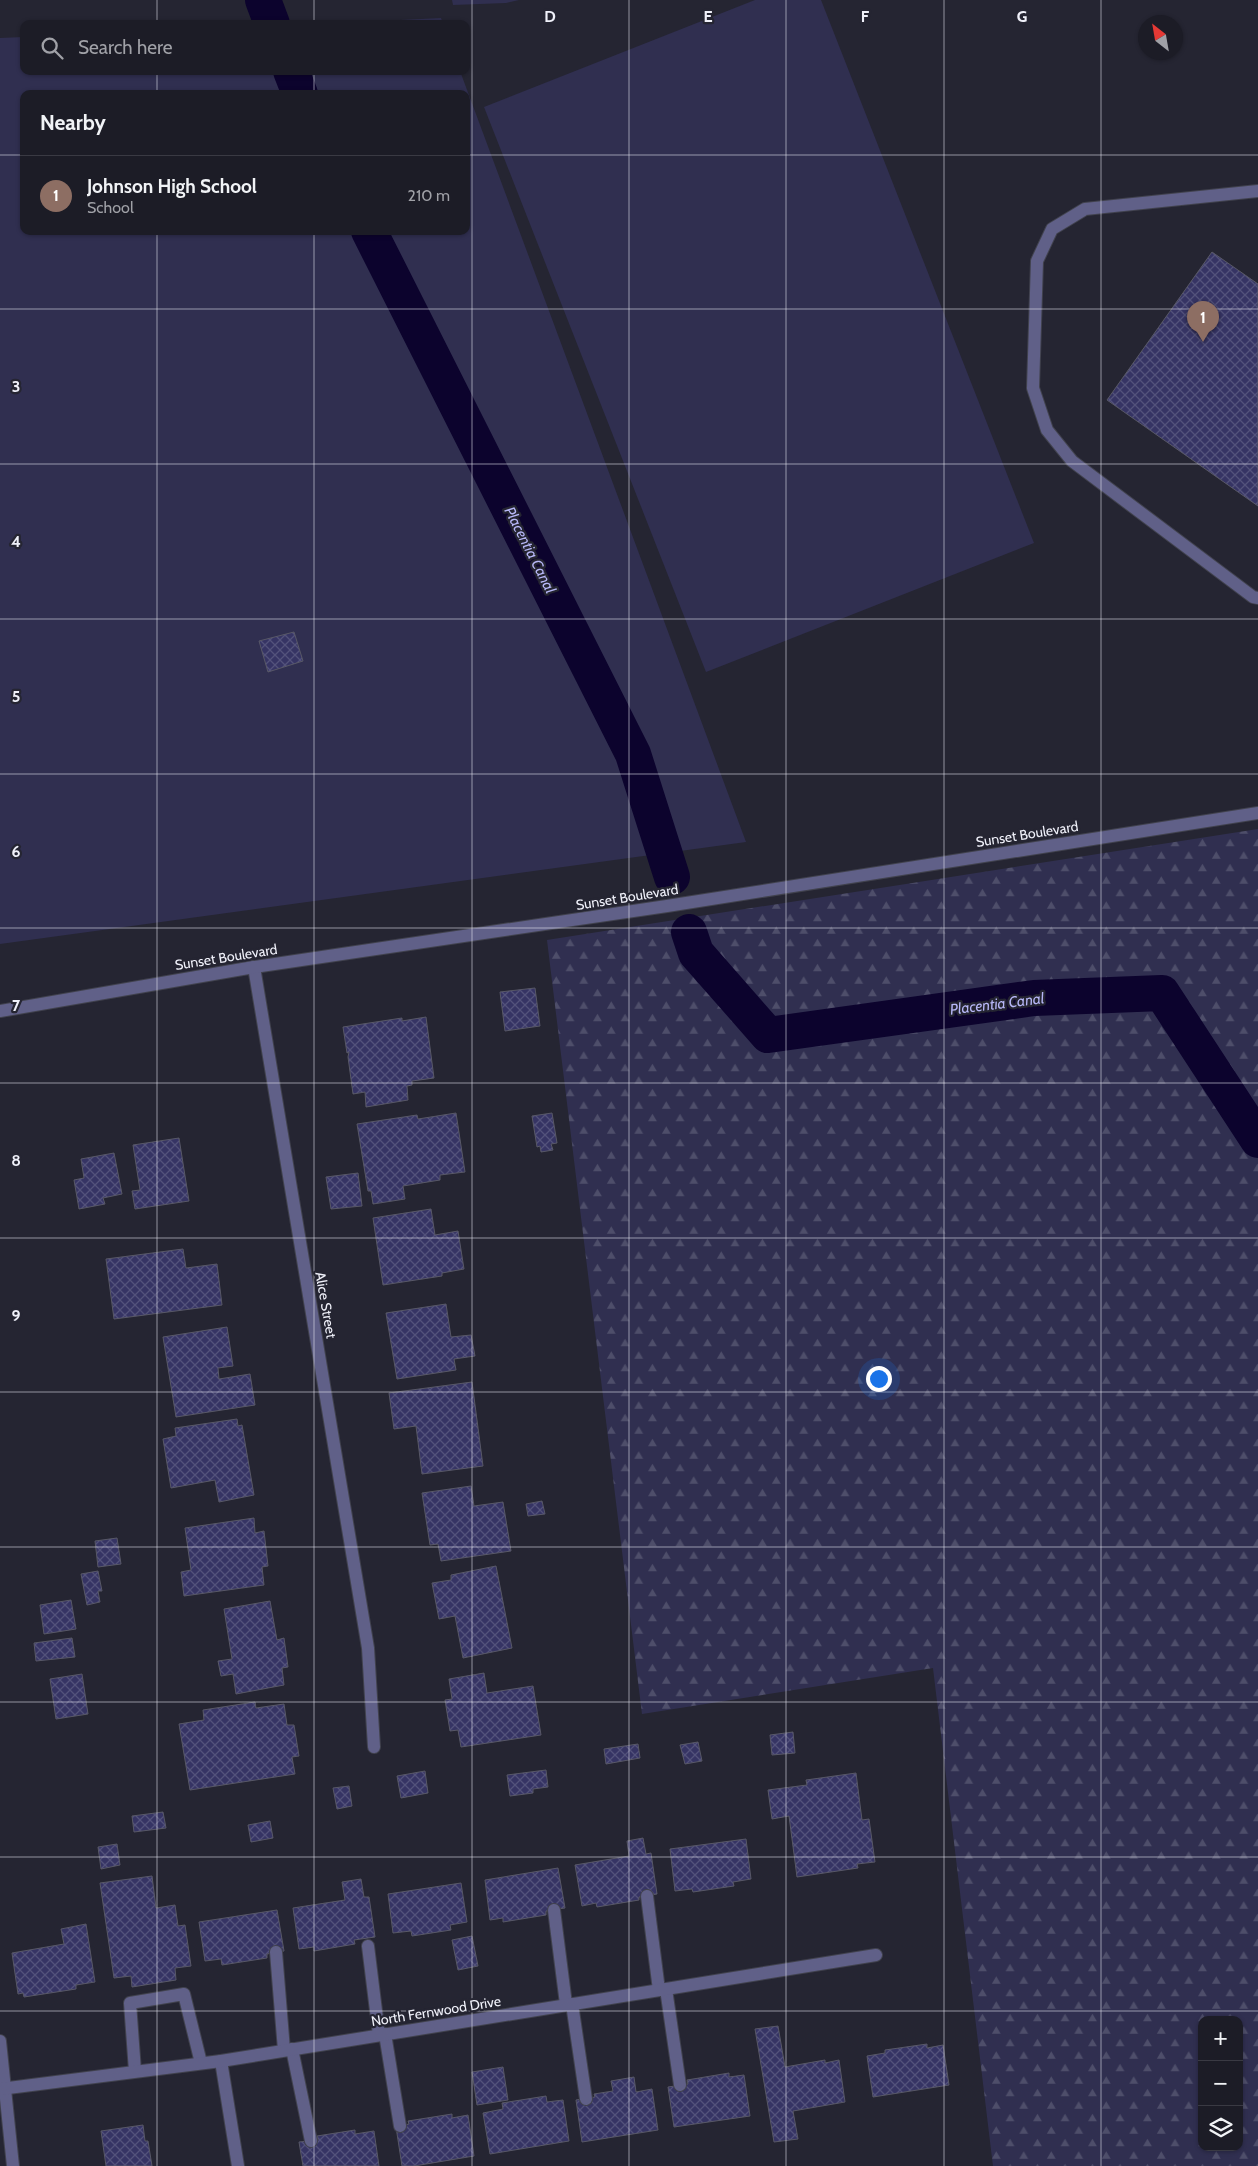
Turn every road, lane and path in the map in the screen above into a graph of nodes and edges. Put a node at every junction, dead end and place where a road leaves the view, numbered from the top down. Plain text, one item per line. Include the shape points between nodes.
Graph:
1 (1258, 192) edge
2 (1258, 598) edge
3 (1258, 813) edge
4 (254, 968) junction
5 (0, 1011) edge
6 (374, 1747) dead end
7 (647, 1896) dead end
8 (554, 1910) dead end
9 (368, 1946) dead end
10 (276, 1952) dead end
11 (876, 1955) dead end
12 (662, 1989) junction
13 (569, 2004) junction
14 (382, 2035) junction
15 (0, 2041) edge
16 (288, 2050) junction
17 (221, 2060) junction
18 (201, 2063) junction
19 (135, 2071) junction
20 (680, 2085) dead end
21 (2, 2088) edge
22 (586, 2099) dead end
23 (400, 2126) dead end
24 (311, 2141) dead end
25 (13, 2166) edge
26 (238, 2166) edge

1 - 2 street via 1085,210 1052,229 1037,261 1033,388 1047,430 1072,461
3 - 4 street, Sunset Boulevard
4 - 5 street, Sunset Boulevard
4 - 6 street, Alice Street via 368,1648
7 - 12 street
8 - 13 street
9 - 14 street
10 - 16 street
11 - 12 street, North Fernwood Drive
12 - 13 street, North Fernwood Drive
12 - 20 street
13 - 14 street, North Fernwood Drive
13 - 22 street
14 - 16 street, North Fernwood Drive
14 - 23 street
15 - 21 street
16 - 17 street, North Fernwood Drive
16 - 24 street
17 - 18 street, North Fernwood Drive
17 - 26 street
18 - 19 street, North Fernwood Drive
18 - 19 street via 184,1994 130,2003
19 - 21 street, North Fernwood Drive
21 - 25 street

